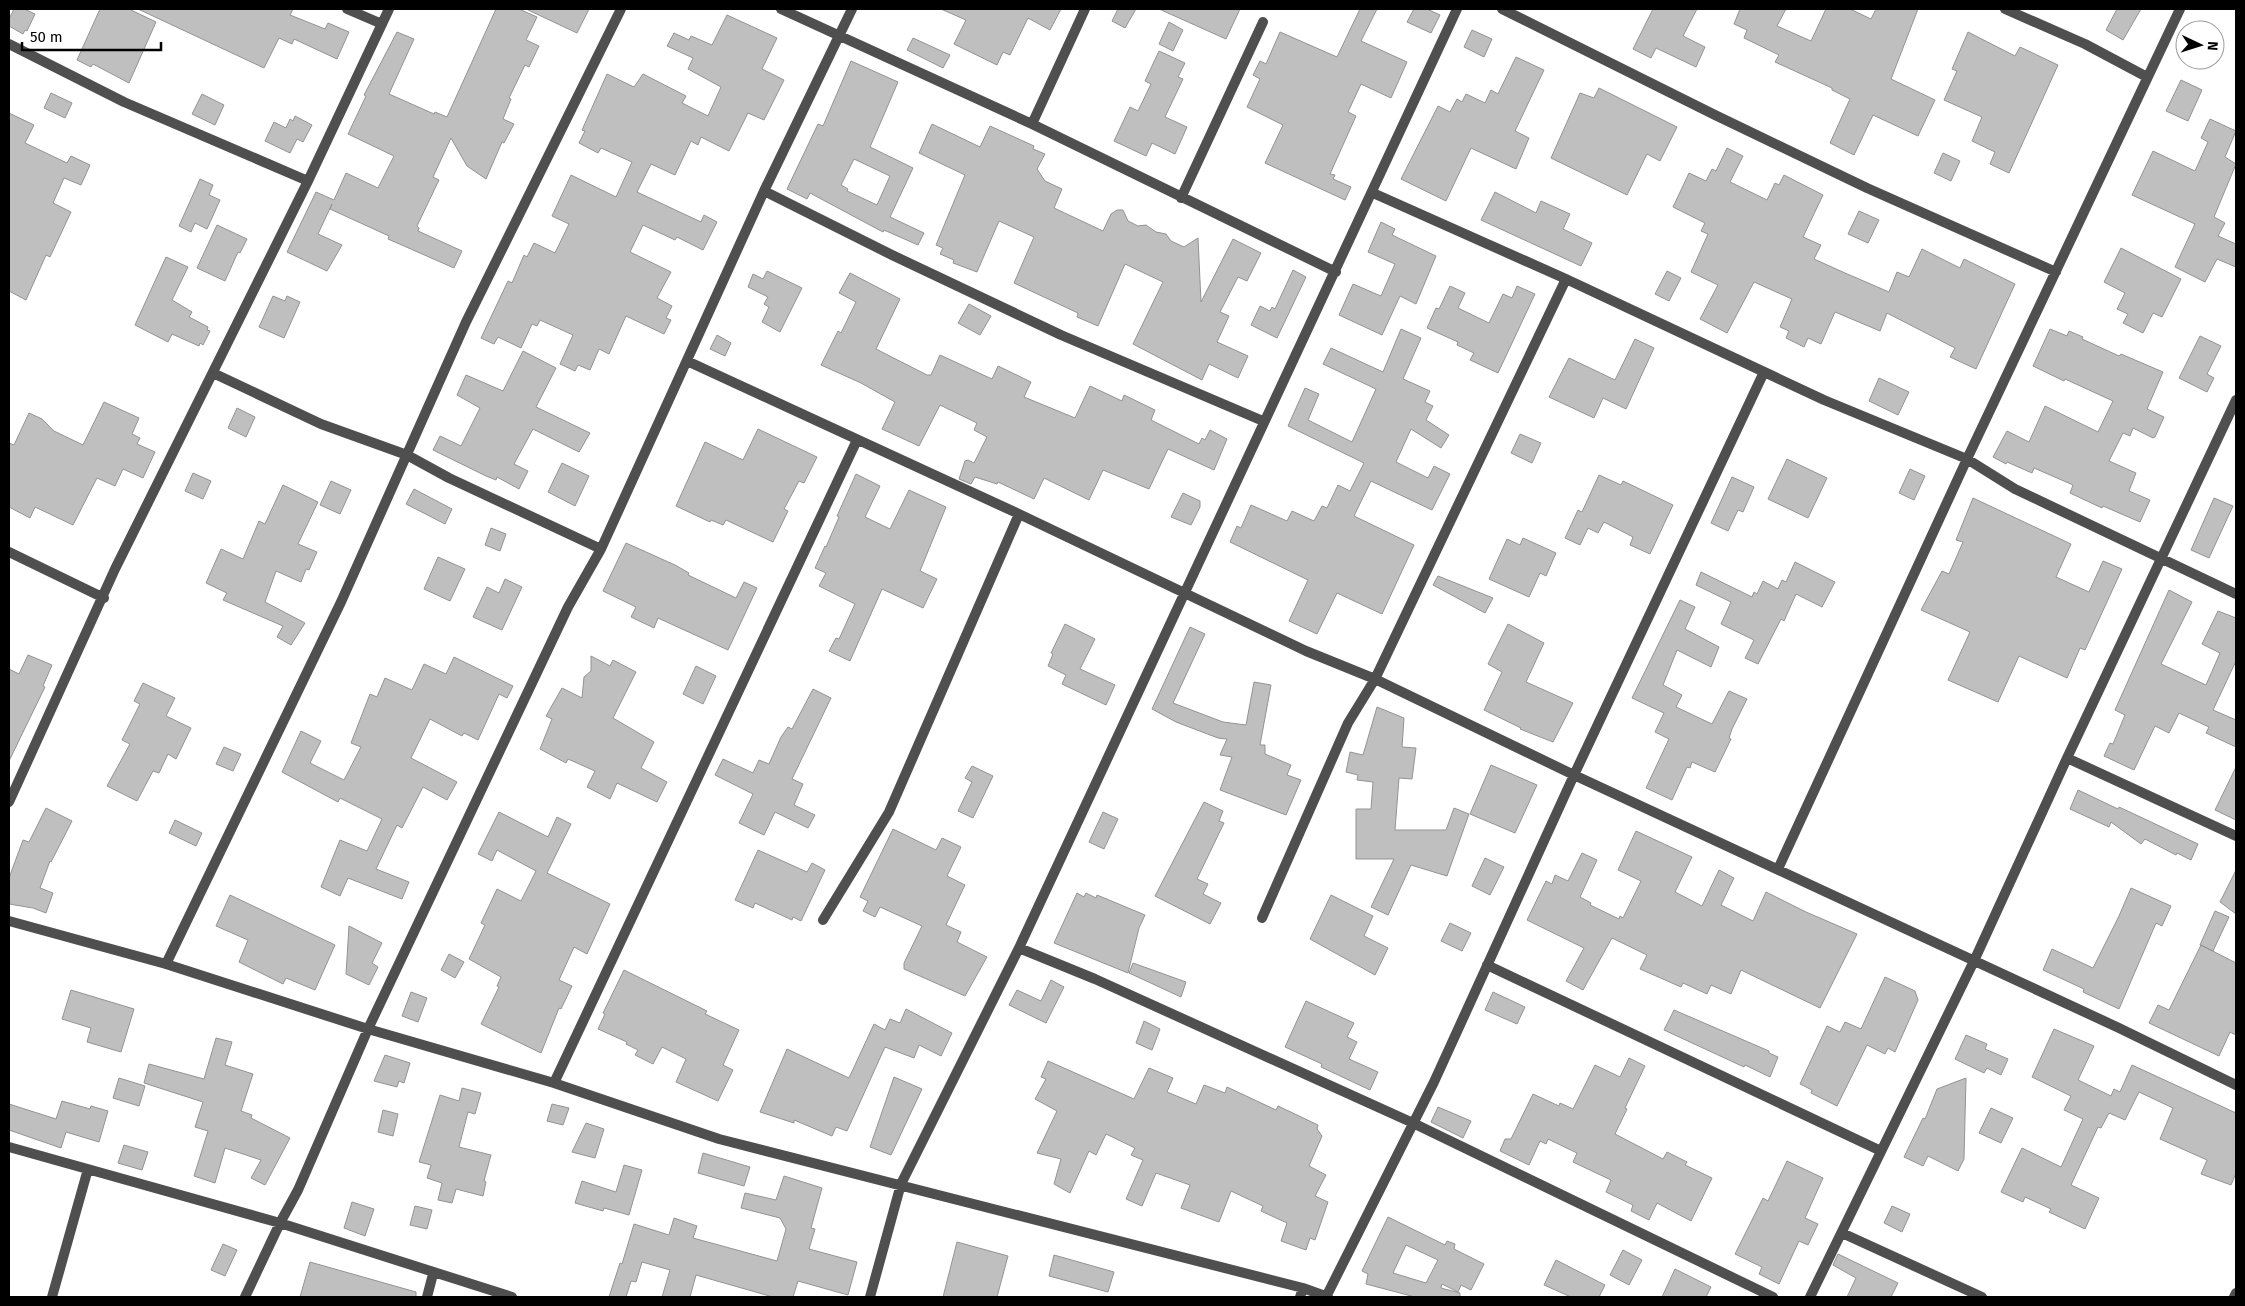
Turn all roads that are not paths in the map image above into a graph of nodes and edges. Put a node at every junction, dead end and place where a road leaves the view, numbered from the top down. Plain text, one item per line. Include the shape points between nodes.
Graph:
1 (347, 9) edge
2 (389, 9) edge
3 (621, 9) edge
4 (780, 9) edge
5 (852, 9) edge
6 (1086, 9) edge
7 (1458, 9) edge
8 (1502, 9) edge
9 (2005, 9) edge
10 (2180, 9) edge
11 (1263, 22) dead end
12 (382, 24) junction
13 (840, 36) junction
14 (9, 44) edge
15 (2147, 77) junction
16 (1032, 124) junction
17 (308, 181) junction
18 (764, 191) junction
19 (1373, 193) junction
20 (1181, 198) junction
21 (1336, 272) junction
22 (2056, 272) junction
23 (1566, 279) junction
24 (687, 362) junction
25 (1764, 372) junction
26 (213, 373) junction
27 (2236, 400) edge
28 (1264, 421) junction
29 (857, 440) junction
30 (407, 455) junction
31 (1966, 459) junction
32 (1018, 514) junction
33 (600, 549) junction
34 (9, 552) edge
35 (2161, 558) junction
36 (1183, 594) junction
37 (2236, 594) edge
38 (104, 598) junction
39 (1375, 679) junction
40 (2067, 758) junction
41 (1574, 775) junction
42 (12, 784) edge
43 (9, 802) edge
44 (2236, 836) edge
45 (1778, 869) junction
46 (1262, 918) dead end
47 (823, 920) dead end
48 (9, 921) edge
49 (1019, 948) junction
50 (1974, 961) junction
51 (166, 964) junction
52 (1487, 965) junction
53 (368, 1029) junction
54 (554, 1083) junction
55 (2236, 1085) edge
56 (1413, 1123) junction
57 (9, 1147) edge
58 (1881, 1151) junction
59 (88, 1169) junction
60 (901, 1184) junction
61 (280, 1223) junction
62 (1842, 1233) junction
63 (433, 1274) junction
64 (1301, 1292) edge
65 (2236, 1293) edge
66 (52, 1297) edge
67 (245, 1297) edge
68 (427, 1297) edge
69 (512, 1297) edge
70 (870, 1297) edge
71 (1327, 1297) edge
72 (1773, 1297) edge
73 (1810, 1297) edge
74 (1982, 1297) edge
75 (2234, 1297) edge

1 - 12 street
2 - 12 street
3 - 30 street via 466,322
4 - 13 street
5 - 13 street
6 - 16 street
7 - 19 street
8 - 22 street via 1760,137
9 - 15 street via 2085,44
10 - 15 street
11 - 20 street
12 - 17 street
13 - 16 street
13 - 18 street
14 - 17 street via 124,102
15 - 22 street
16 - 20 street
17 - 26 street
18 - 24 street
18 - 28 street via 1061,335
19 - 21 street
19 - 23 street
20 - 21 street
21 - 28 street
22 - 31 street
23 - 25 street
23 - 39 street
24 - 29 street
24 - 33 street
25 - 31 street
25 - 41 street
26 - 30 street via 321,424
26 - 38 street via 115,569
27 - 35 street
28 - 36 street
29 - 32 street
29 - 54 street
30 - 33 street
30 - 51 street via 341,602
31 - 35 street via 2015,489
31 - 45 street
32 - 36 street
32 - 47 street via 889,812
33 - 53 street via 564,616
34 - 38 street
35 - 37 street
35 - 40 street
36 - 39 street
36 - 49 street
38 - 42 street
39 - 41 street
39 - 46 street via 1348,723
40 - 44 street
40 - 50 street
41 - 45 street
41 - 52 street
42 - 43 street
45 - 50 street
48 - 51 street
49 - 56 street via 1095,979
49 - 60 street
50 - 55 street
50 - 58 street
51 - 53 street
52 - 56 street
52 - 58 street
53 - 54 street
53 - 61 street via 298,1190
54 - 60 street via 719,1139
56 - 71 street
56 - 72 street
57 - 59 street
58 - 62 street
59 - 61 street
59 - 66 street
60 - 64 street
60 - 70 street
61 - 63 street
61 - 67 street
62 - 73 street
62 - 74 street
63 - 68 street
63 - 69 street
64 - 71 street
65 - 75 street

